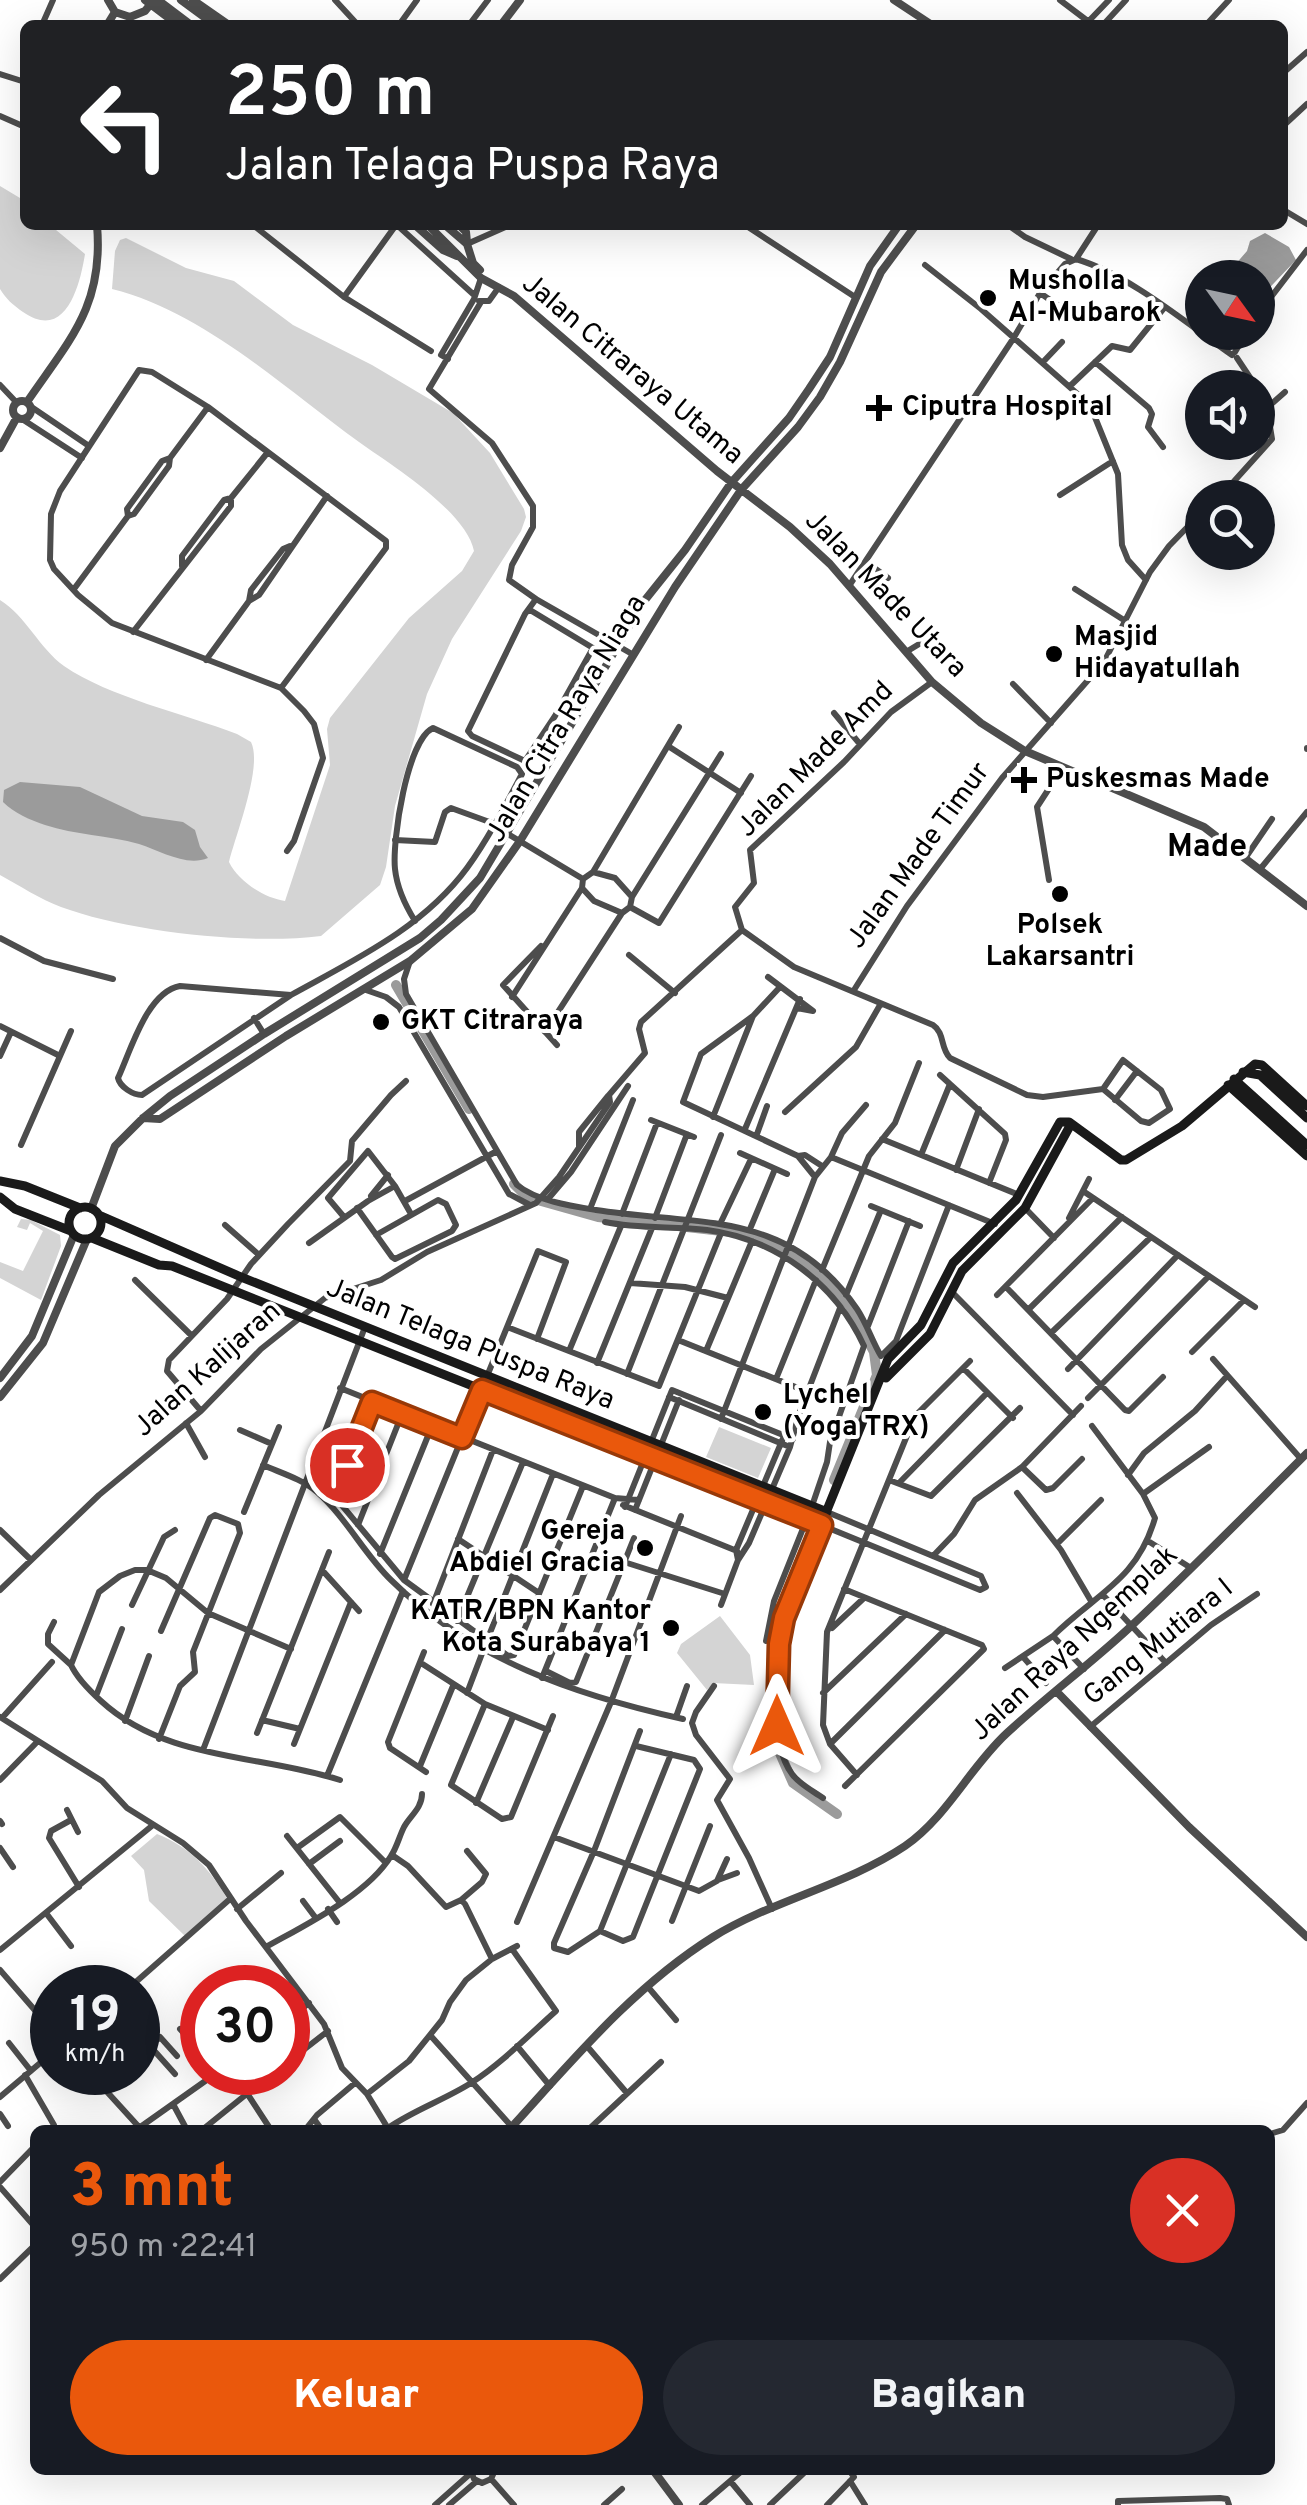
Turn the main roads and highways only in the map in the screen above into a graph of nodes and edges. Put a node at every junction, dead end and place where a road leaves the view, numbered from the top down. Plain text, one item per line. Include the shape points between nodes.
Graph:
1 (1247, 1068) junction
2 (1231, 1082) junction
3 (1307, 1106) edge
4 (1307, 1118) edge
5 (1071, 1124) junction
6 (1307, 1145) edge
7 (1307, 1156) edge
8 (3, 1182) edge
9 (0, 1197) edge
10 (80, 1208) junction
11 (95, 1212) junction
12 (73, 1233) junction
13 (90, 1238) junction
14 (178, 1251) junction
15 (172, 1266) junction
16 (885, 1361) junction
17 (819, 1509) junction

1 - 2 main road
1 - 3 main road via 1262,1065
1 - 4 main road
2 - 5 main road via 1182,1126 1126,1160
2 - 6 main road
2 - 7 main road
5 - 16 main road via 1025,1208 962,1271 930,1334
5 - 16 main road via 1057,1125 1019,1195 953,1263 921,1325
8 - 9 main road
8 - 10 main road
9 - 12 main road
10 - 11 main road
10 - 12 main road via 70,1218
11 - 13 main road via 101,1228
11 - 14 main road, Jalan Telaga Puspa Raya
12 - 13 main road
13 - 15 main road, Jalan Telaga Puspa Raya
14 - 15 main road
14 - 17 main road, Jalan Telaga Puspa Raya
15 - 17 main road, Jalan Telaga Puspa Raya via 814,1522
16 - 17 main road via 881,1384

